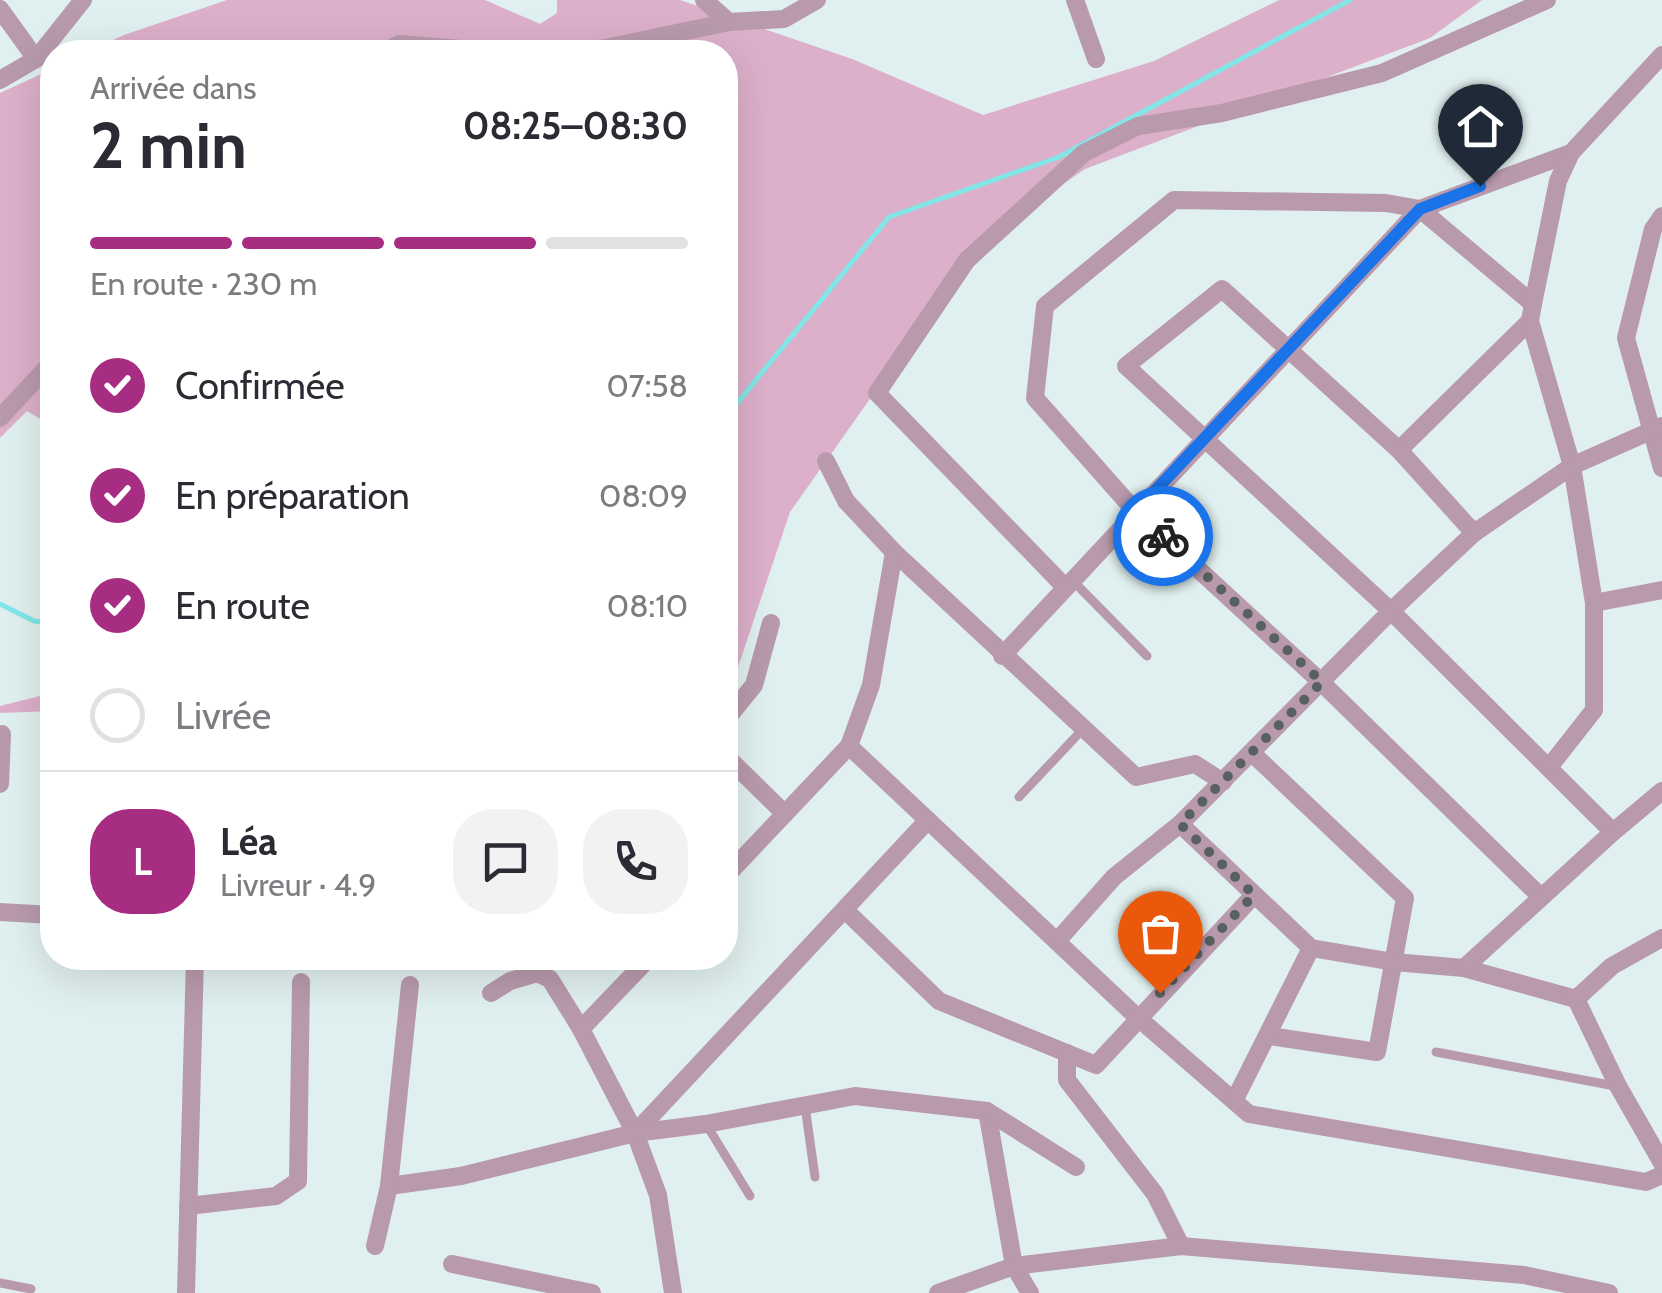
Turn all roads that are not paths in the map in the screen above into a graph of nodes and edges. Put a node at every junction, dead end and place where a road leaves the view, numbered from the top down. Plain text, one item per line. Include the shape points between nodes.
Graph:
1 (83, 0) edge
2 (704, 0) edge
3 (817, 0) edge
4 (1075, 0) edge
5 (1547, 0) edge
6 (0, 10) edge
7 (730, 22) junction
8 (679, 32) junction
9 (51, 40) edge
10 (642, 40) edge
11 (676, 40) edge
12 (40, 54) edge
13 (1662, 55) edge
14 (36, 59) junction
15 (1096, 59) dead end
16 (0, 80) edge
17 (1571, 153) junction
18 (1420, 209) junction
19 (1662, 216) edge
20 (1531, 312) junction
21 (1288, 349) junction
22 (40, 375) edge
23 (0, 418) edge
24 (1657, 427) edge
25 (1202, 439) junction
26 (1399, 450) junction
27 (826, 461) dead end
28 (1572, 466) junction
29 (1662, 468) edge
30 (1136, 511) junction
31 (1474, 533) junction
32 (894, 552) junction
33 (1069, 584) junction
34 (1662, 590) edge
35 (1594, 602) junction
36 (1390, 611) junction
37 (771, 623) dead end
38 (1002, 656) junction
39 (1147, 656) dead end
40 (1322, 682) junction
41 (738, 705) edge
42 (1083, 729) junction
43 (2, 734) edge
44 (849, 746) junction
45 (1252, 754) junction
46 (1550, 766) junction
47 (738, 768) edge
48 (1223, 782) junction
49 (0, 784) edge
50 (1662, 791) edge
51 (1019, 797) dead end
52 (785, 814) junction
53 (928, 820) junction
54 (1180, 824) junction
55 (1613, 832) junction
56 (738, 863) edge
57 (1254, 895) junction
58 (1542, 897) junction
59 (845, 910) junction
60 (0, 912) edge
61 (40, 914) edge
62 (1662, 938) edge
63 (1058, 940) junction
64 (1311, 948) junction
65 (1394, 962) junction
66 (1464, 968) junction
67 (196, 970) edge
68 (638, 970) edge
69 (301, 982) dead end
70 (410, 985) dead end
71 (491, 993) dead end
72 (1576, 999) junction
73 (1136, 1018) junction
74 (582, 1028) junction
75 (1269, 1036) junction
76 (1436, 1052) dead end
77 (1067, 1053) junction
78 (1618, 1086) junction
79 (1234, 1102) junction
80 (805, 1104) junction
81 (987, 1110) junction
82 (706, 1124) junction
83 (635, 1132) junction
84 (1662, 1163) edge
85 (1076, 1167) dead end
86 (1662, 1175) edge
87 (816, 1177) dead end
88 (389, 1186) junction
89 (750, 1196) dead end
90 (188, 1206) junction
91 (375, 1246) dead end
92 (1181, 1246) junction
93 (452, 1264) dead end
94 (1014, 1266) junction
95 (0, 1283) edge
96 (30, 1289) dead end
97 (186, 1293) edge
98 (592, 1293) edge
99 (673, 1293) edge
100 (938, 1293) edge
101 (1030, 1293) edge
102 (1609, 1293) edge

1 - 9 street
2 - 7 street
3 - 7 street via 784,19
4 - 15 street
5 - 33 street via 1382,74 1138,126 1084,153 967,260 877,394
6 - 14 street
7 - 8 street
8 - 10 street
8 - 11 lane
12 - 14 street
13 - 17 street
14 - 16 street
17 - 18 street
17 - 20 street via 1558,181
18 - 20 street
18 - 21 street
18 - 30 street via 1174,200 1045,306 1035,398
19 - 24 street via 1626,338
20 - 26 street
20 - 28 street
21 - 25 street
21 - 25 street via 1222,289 1126,366
21 - 26 street
22 - 23 street
24 - 28 street
24 - 29 street
25 - 30 street
25 - 36 street
26 - 31 street
27 - 32 street via 846,501
28 - 31 street
28 - 35 street
30 - 33 street
30 - 40 street
31 - 36 street
32 - 38 street
32 - 44 street via 871,684
33 - 38 street
33 - 39 lane
34 - 35 street
35 - 46 street via 1594,710
36 - 40 street
36 - 46 street
37 - 41 street via 754,685
38 - 42 street
40 - 45 street
40 - 58 street
42 - 48 street via 1136,777 1196,764
42 - 51 lane
43 - 49 street
44 - 52 street
44 - 53 street
45 - 48 street
45 - 65 street via 1405,898
46 - 55 street
47 - 52 street
48 - 54 street
50 - 55 street
52 - 56 street
53 - 59 street
53 - 63 street
54 - 57 street
54 - 63 street via 1114,877
55 - 58 street
57 - 64 street
57 - 73 street
58 - 66 street
59 - 77 street via 939,1001
59 - 83 street
60 - 61 street
62 - 72 street via 1612,966
63 - 73 street
64 - 65 street
64 - 75 street
65 - 66 street
65 - 75 street via 1376,1052
66 - 72 street
67 - 90 street
68 - 74 street
69 - 90 street via 298,1181 276,1196
70 - 88 street
71 - 74 street via 537,973 550,979
72 - 78 street
73 - 77 street via 1096,1065
73 - 79 street
74 - 83 street
75 - 79 street
76 - 78 lane
77 - 92 street via 1067,1080 1154,1194
78 - 84 street
79 - 86 street via 1249,1114 1646,1182
80 - 81 street via 855,1096
80 - 82 street
80 - 87 lane
81 - 85 street
81 - 94 street
82 - 83 street
82 - 89 lane
83 - 88 street via 461,1176
83 - 99 street via 658,1195
88 - 91 street
90 - 97 street
92 - 94 street
92 - 102 street via 1524,1275
93 - 98 street
94 - 100 street
94 - 101 street
95 - 96 lane

